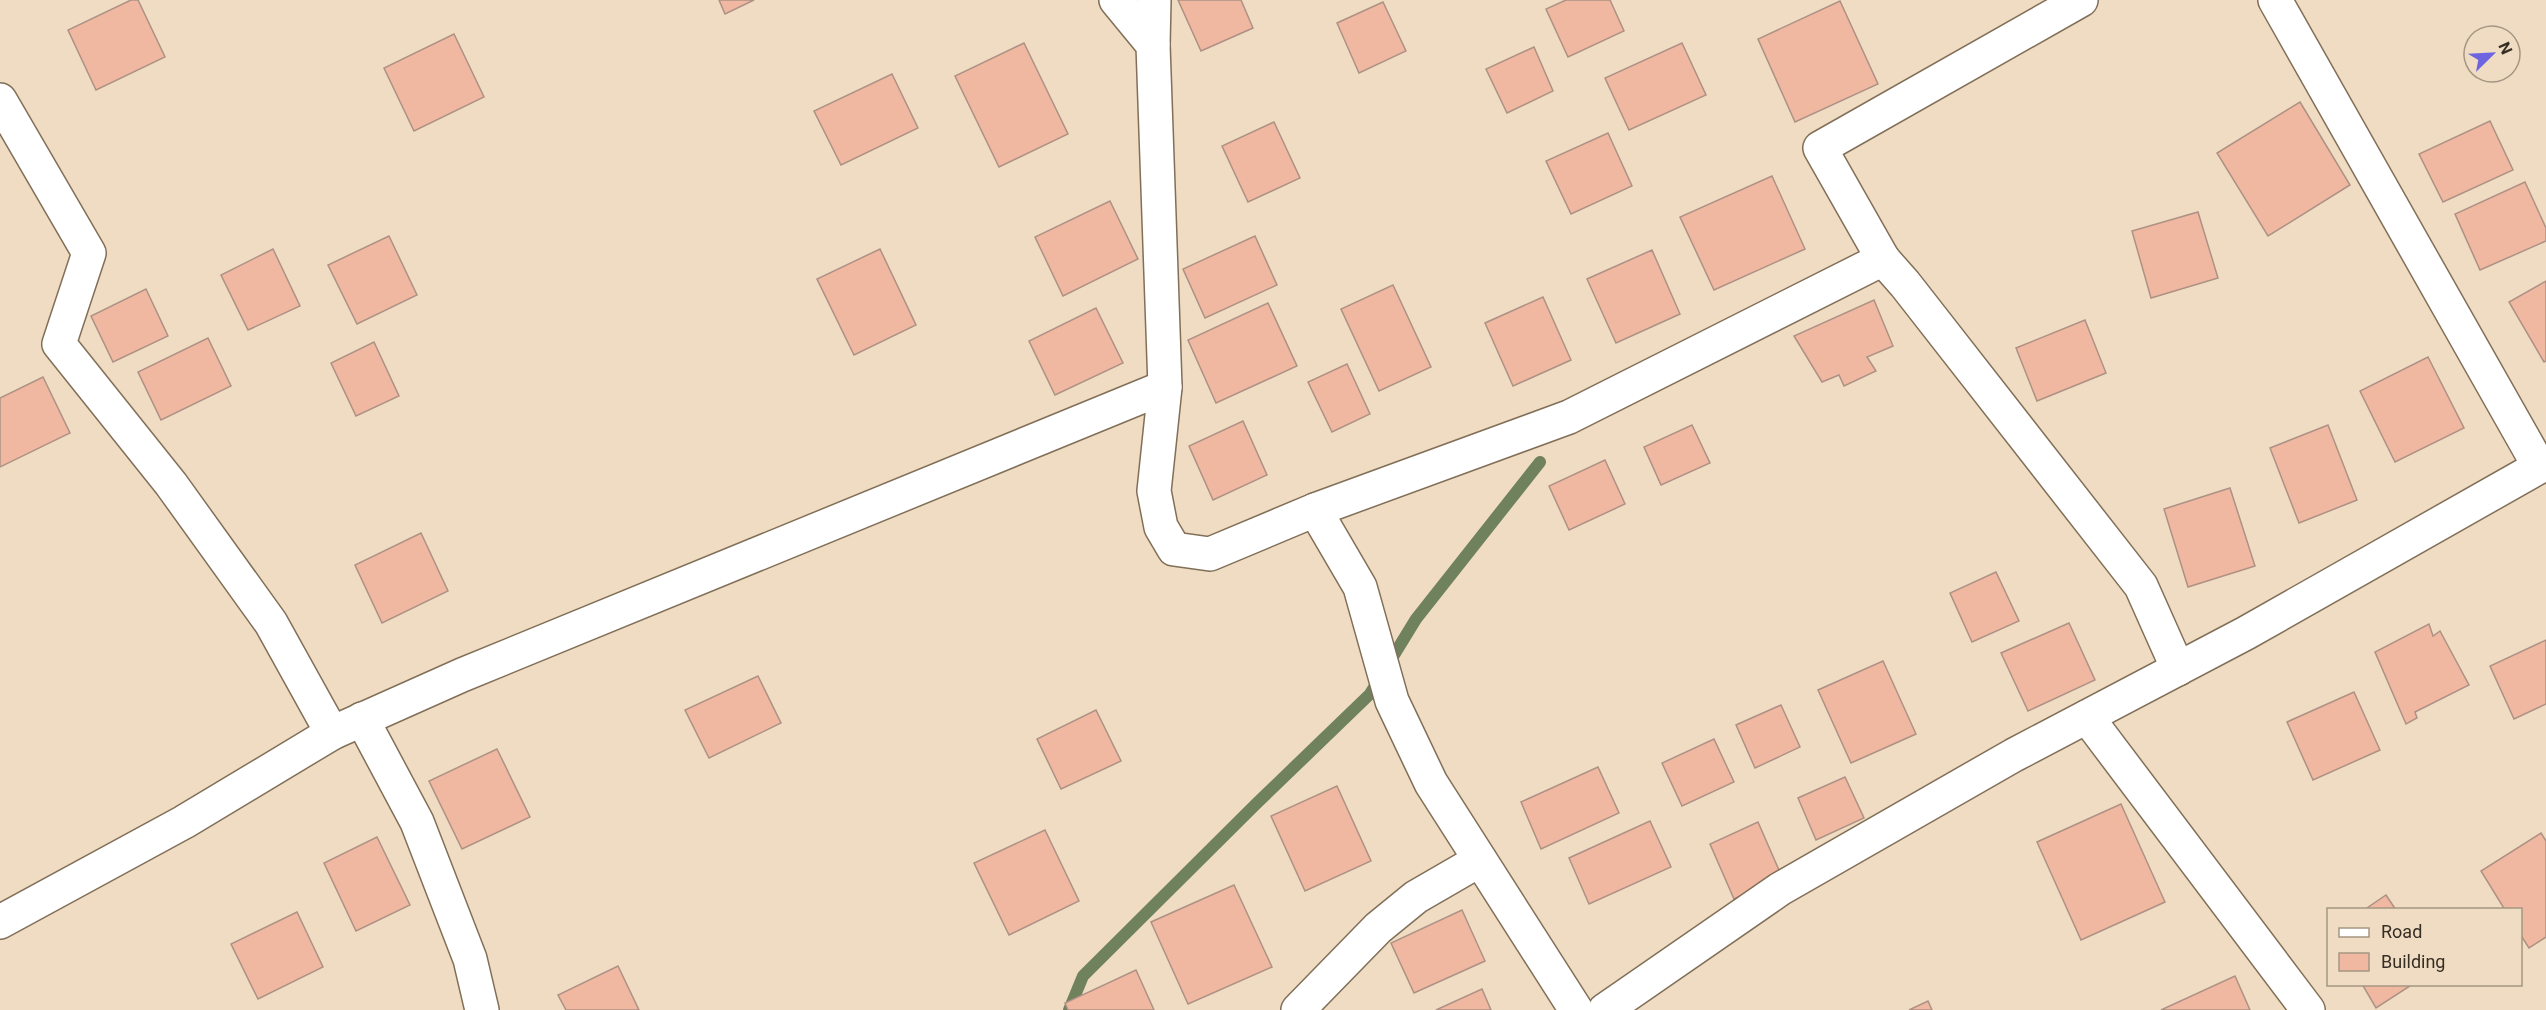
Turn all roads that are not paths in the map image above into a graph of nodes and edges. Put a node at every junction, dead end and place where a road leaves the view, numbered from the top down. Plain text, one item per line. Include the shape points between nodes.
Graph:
1 (1116, 0) edge
2 (1154, 0) edge
3 (2081, 0) edge
4 (2275, 0) edge
5 (1153, 45) junction
6 (0, 100) edge
7 (1883, 259) junction
8 (1165, 387) junction
9 (2543, 465) edge
10 (1315, 510) junction
11 (2178, 669) junction
12 (2087, 717) junction
13 (362, 719) junction
14 (332, 733) junction
15 (1480, 860) junction
16 (0, 922) edge
17 (482, 1010) edge
18 (1298, 1010) edge
19 (1576, 1010) edge
20 (1605, 1010) edge
21 (2308, 1010) edge

1 - 5 street
2 - 5 street
3 - 7 street via 1820,147
4 - 9 street
5 - 8 street
6 - 14 street via 89,253 59,344 171,484 272,623
7 - 10 street via 1569,417
7 - 11 street via 2141,586
8 - 10 street via 1154,491 1161,527 1174,549 1210,554
8 - 13 street
9 - 11 street
10 - 15 street via 1360,587 1392,700 1431,783
11 - 12 street
12 - 20 street via 1780,889
12 - 21 street
13 - 14 street
13 - 17 street via 417,822 470,959
14 - 16 street via 184,822
15 - 18 street via 1416,897 1378,928
15 - 19 street

